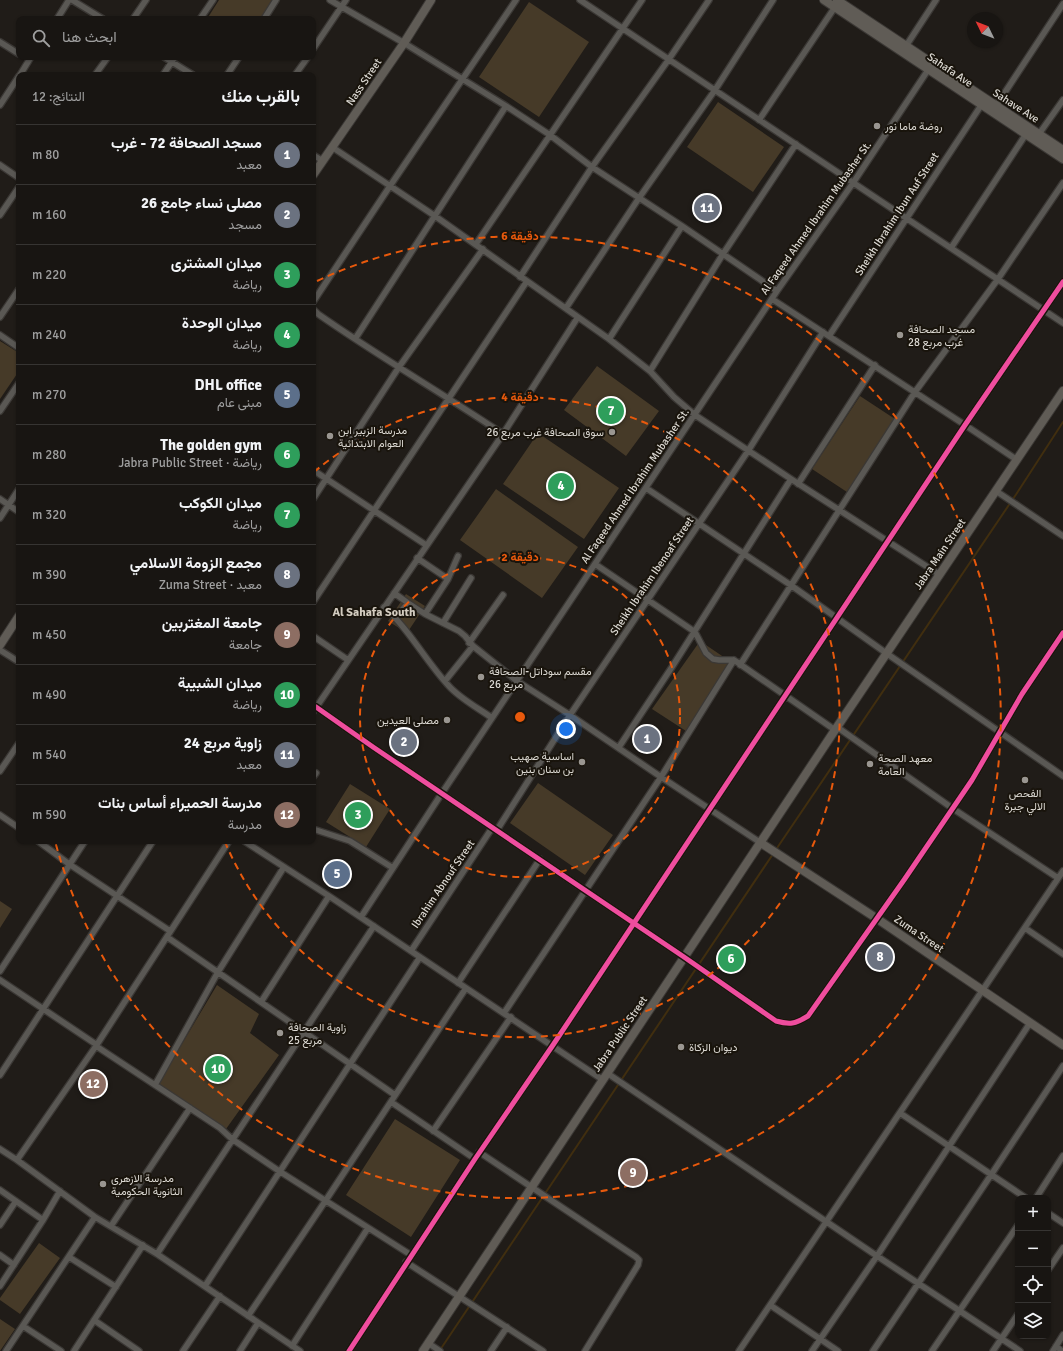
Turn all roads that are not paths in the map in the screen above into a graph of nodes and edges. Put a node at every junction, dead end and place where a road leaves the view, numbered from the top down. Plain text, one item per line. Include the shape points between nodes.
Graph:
1 (71, 0) edge
2 (146, 0) edge
3 (213, 0) edge
4 (276, 0) edge
5 (330, 0) edge
6 (346, 0) edge
7 (431, 0) edge
8 (516, 0) edge
9 (582, 0) edge
10 (642, 0) edge
11 (709, 0) edge
12 (773, 0) edge
13 (824, 0) edge
14 (936, 0) edge
15 (836, 4) edge
16 (1063, 4) edge
17 (341, 7) junction
18 (59, 16) edge
19 (98, 16) edge
20 (135, 16) edge
21 (202, 16) edge
22 (266, 16) edge
23 (624, 29) junction
24 (0, 42) edge
25 (404, 43) junction
26 (316, 44) edge
27 (906, 46) junction
28 (16, 52) edge
29 (669, 59) junction
30 (29, 60) edge
31 (106, 60) edge
32 (174, 60) edge
33 (237, 60) edge
34 (306, 60) edge
35 (931, 66) junction
36 (22, 72) edge
37 (97, 72) edge
38 (165, 72) edge
39 (188, 72) edge
40 (229, 72) edge
41 (297, 72) edge
42 (463, 79) junction
43 (16, 81) edge
44 (715, 90) junction
45 (1063, 100) edge
46 (982, 104) junction
47 (0, 105) edge
48 (506, 106) junction
49 (996, 106) junction
50 (759, 120) junction
51 (1026, 134) junction
52 (1039, 134) junction
53 (550, 135) junction
54 (796, 144) junction
55 (332, 147) junction
56 (1063, 150) edge
57 (316, 157) edge
58 (1063, 159) edge
59 (323, 161) junction
60 (0, 165) edge
61 (592, 167) junction
62 (316, 171) edge
63 (16, 176) edge
64 (854, 183) junction
65 (1063, 183) edge
66 (390, 186) junction
67 (16, 191) edge
68 (639, 198) junction
69 (0, 215) edge
70 (435, 216) junction
71 (906, 218) junction
72 (682, 226) junction
73 (476, 244) junction
74 (951, 248) junction
75 (482, 249) junction
76 (723, 254) junction
77 (520, 277) junction
78 (998, 280) junction
79 (527, 281) junction
80 (1063, 282) edge
81 (777, 291) junction
82 (16, 293) edge
83 (316, 297) edge
84 (772, 299) junction
85 (566, 308) junction
86 (1044, 310) junction
87 (316, 312) edge
88 (578, 316) junction
89 (0, 317) edge
90 (1063, 323) edge
91 (823, 332) junction
92 (0, 335) edge
93 (829, 336) junction
94 (354, 339) junction
95 (610, 339) junction
96 (16, 346) edge
97 (875, 366) junction
98 (399, 367) junction
99 (650, 371) junction
100 (16, 387) edge
101 (1063, 391) edge
102 (915, 392) junction
103 (450, 398) junction
104 (0, 411) edge
105 (695, 415) junction
106 (965, 425) junction
107 (503, 434) junction
108 (748, 451) junction
109 (1016, 460) junction
110 (316, 472) edge
111 (326, 479) junction
112 (791, 480) junction
113 (798, 484) junction
114 (646, 488) junction
115 (996, 491) junction
116 (16, 494) edge
117 (316, 495) edge
118 (0, 499) edge
119 (9, 505) junction
120 (16, 510) edge
121 (374, 510) junction
122 (840, 510) junction
123 (0, 518) edge
124 (698, 524) junction
125 (1063, 536) edge
126 (888, 541) junction
127 (426, 545) junction
128 (744, 554) junction
129 (458, 556) dead end
130 (417, 558) junction
131 (595, 564) junction
132 (940, 575) junction
133 (471, 578) dead end
134 (448, 580) junction
135 (792, 586) junction
136 (394, 593) junction
137 (504, 595) dead end
138 (316, 597) edge
139 (648, 600) junction
140 (408, 603) junction
141 (384, 607) junction
142 (425, 614) junction
143 (396, 617) junction
144 (838, 618) junction
145 (16, 621) edge
146 (443, 623) junction
147 (694, 632) junction
148 (1063, 633) edge
149 (316, 638) edge
150 (471, 644) junction
151 (0, 645) edge
152 (0, 650) edge
153 (886, 654) junction
154 (16, 660) edge
155 (348, 660) junction
156 (734, 660) junction
157 (740, 665) junction
158 (516, 681) junction
159 (445, 682) junction
160 (785, 696) junction
161 (316, 708) edge
162 (316, 711) edge
163 (570, 715) junction
164 (492, 718) junction
165 (836, 728) junction
166 (999, 732) junction
167 (16, 747) edge
168 (619, 747) junction
169 (0, 771) edge
170 (1063, 776) edge
171 (661, 777) junction
172 (442, 793) junction
173 (952, 808) junction
174 (710, 809) junction
175 (0, 815) edge
176 (16, 826) edge
177 (316, 829) edge
178 (495, 829) junction
179 (761, 843) junction
180 (42, 844) edge
181 (83, 844) edge
182 (151, 844) edge
183 (227, 844) edge
184 (249, 844) edge
185 (540, 859) junction
186 (69, 864) junction
187 (284, 867) junction
188 (393, 868) junction
189 (1063, 871) edge
190 (1058, 878) junction
191 (585, 890) junction
192 (117, 896) junction
193 (329, 896) junction
194 (361, 917) junction
195 (876, 918) junction
196 (634, 924) junction
197 (374, 926) junction
198 (1025, 928) junction
199 (170, 931) junction
200 (166, 937) junction
201 (411, 951) junction
202 (1063, 954) edge
203 (420, 957) junction
204 (684, 957) junction
205 (0, 971) edge
206 (218, 972) junction
207 (0, 980) edge
208 (458, 983) junction
209 (466, 988) junction
210 (982, 991) junction
211 (261, 1002) junction
212 (43, 1010) junction
213 (504, 1013) junction
214 (510, 1017) junction
215 (1030, 1023) junction
216 (304, 1032) junction
217 (96, 1045) junction
218 (553, 1045) junction
219 (1063, 1045) edge
220 (350, 1063) junction
221 (1063, 1066) edge
222 (0, 1075) edge
223 (605, 1076) junction
224 (154, 1085) junction
225 (396, 1095) junction
226 (390, 1102) junction
227 (190, 1108) junction
228 (900, 1113) junction
229 (433, 1131) junction
230 (232, 1139) junction
231 (950, 1147) junction
232 (0, 1149) edge
233 (479, 1152) junction
234 (1063, 1156) edge
235 (474, 1159) junction
236 (17, 1160) junction
237 (279, 1171) junction
238 (991, 1175) junction
239 (532, 1187) junction
240 (0, 1190) edge
241 (60, 1191) junction
242 (1021, 1195) edge
243 (1038, 1195) edge
244 (326, 1200) junction
245 (16, 1201) junction
246 (1051, 1215) edge
247 (95, 1217) junction
248 (43, 1220) junction
249 (826, 1222) junction
250 (1063, 1223) edge
251 (0, 1225) edge
252 (112, 1226) junction
253 (368, 1228) junction
254 (1015, 1229) edge
255 (143, 1245) junction
256 (1063, 1248) edge
257 (157, 1254) junction
258 (0, 1255) edge
259 (411, 1255) junction
260 (877, 1256) junction
261 (69, 1257) junction
262 (406, 1262) junction
263 (14, 1265) junction
264 (1050, 1267) edge
265 (918, 1283) junction
266 (0, 1286) edge
267 (204, 1286) junction
268 (116, 1287) junction
269 (220, 1296) junction
270 (459, 1296) junction
271 (770, 1305) junction
272 (960, 1311) junction
273 (248, 1316) junction
274 (1015, 1318) edge
275 (94, 1320) junction
276 (258, 1323) junction
277 (23, 1326) junction
278 (507, 1327) junction
279 (1063, 1335) edge
280 (1001, 1338) junction
281 (820, 1339) junction
282 (428, 1343) junction
283 (292, 1346) junction
284 (1054, 1349) edge
285 (6, 1351) edge
286 (61, 1351) edge
287 (74, 1351) edge
288 (139, 1351) edge
289 (183, 1351) edge
290 (240, 1351) edge
291 (300, 1351) edge
292 (349, 1351) edge
293 (423, 1351) edge
294 (440, 1351) edge
295 (492, 1351) edge
296 (543, 1351) edge
297 (585, 1351) edge
298 (739, 1351) edge
299 (812, 1351) edge
300 (838, 1351) edge
301 (873, 1351) edge
302 (932, 1351) edge
303 (993, 1351) edge
304 (1020, 1351) edge
305 (1062, 1351) edge

1 - 18 street
1 - 19 street
2 - 20 street
3 - 21 street
4 - 22 street
5 - 17 street
6 - 17 street
7 - 25 main road, Nass Street
8 - 42 street
9 - 23 street
10 - 23 street
11 - 29 street
12 - 44 street
13 - 15 main road, Sahafa Ave
14 - 27 street
15 - 27 main road, Sahave Ave
15 - 35 main road, Sahafa Ave
15 - 50 street
16 - 49 street
17 - 25 street
17 - 26 street
23 - 29 street
23 - 53 street
24 - 28 street
25 - 42 street
25 - 55 main road, Nass Street
27 - 35 main road, Sahave Ave
29 - 44 street
29 - 61 street
30 - 36 street
31 - 37 street
32 - 38 street
32 - 39 street
33 - 40 street
34 - 41 street
35 - 46 main road, Sahafa Ave
35 - 49 main road, Sahave Ave
35 - 64 street, Al Faqeed Ahmed Ibrahim Mubasher St.
42 - 48 street
42 - 66 street
43 - 47 street
44 - 50 street
44 - 68 street
45 - 52 street
46 - 51 main road, Sahafa Ave
46 - 71 street, Sheikh Ibrahim Ibun Auf Street
48 - 53 street
48 - 70 street
49 - 52 main road, Sahave Ave
50 - 54 street
51 - 58 main road, Sahafa Ave
51 - 74 street
52 - 56 main road, Sahave Ave
53 - 61 street
53 - 73 street
54 - 64 street
54 - 76 street
55 - 59 main road, Nass Street
55 - 66 street
57 - 59 street
59 - 62 main road, Nass Street
60 - 63 street
61 - 68 street
61 - 77 street
64 - 71 street
64 - 81 street, Al Faqeed Ahmed Ibrahim Mubasher St.
65 - 78 street
66 - 70 street
66 - 83 street
67 - 69 street
68 - 72 street
68 - 85 street
70 - 73 street
70 - 94 street
71 - 74 street
71 - 93 street, Sheikh Ibrahim Ibun Auf Street
72 - 76 street
72 - 95 street
73 - 75 street
74 - 78 street
75 - 77 street
75 - 98 street
76 - 81 street
76 - 99 street
77 - 79 street
78 - 86 street
78 - 102 street
79 - 85 street
79 - 103 street
80 - 86 street
81 - 84 street, Al Faqeed Ahmed Ibrahim Mubasher St.
82 - 89 street
84 - 91 street
84 - 105 street, Al Faqeed Ahmed Ibrahim Mubasher St.
85 - 88 street
86 - 90 street
86 - 106 street
87 - 94 street
88 - 95 street
88 - 107 street
91 - 93 street
91 - 108 street, Sheikh Ibrahim Ibenoaf Street
92 - 96 street
93 - 97 street
94 - 98 street
95 - 99 street
97 - 102 street
97 - 113 street
98 - 103 street
98 - 111 street
99 - 105 street
100 - 104 street
101 - 109 main road, Jabra Main Street
102 - 106 street
102 - 122 street
103 - 107 street
103 - 121 street
105 - 108 street
105 - 114 street, Al Faqeed Ahmed Ibrahim Mubasher St.
106 - 109 street
106 - 126 street
107 - 127 street
108 - 112 street
108 - 124 street, Sheikh Ibrahim Ibenoaf Street
109 - 115 main road, Jabra Main Street
110 - 111 street
111 - 117 street
111 - 121 street
112 - 113 street
112 - 128 street
113 - 122 street
114 - 124 street
114 - 131 street, Al Faqeed Ahmed Ibrahim Mubasher St.
115 - 125 street
115 - 132 main road, Jabra Main Street
116 - 119 street
118 - 119 street
119 - 120 street
119 - 123 street
121 - 127 street
121 - 138 street
122 - 126 street
122 - 135 street
124 - 128 street
124 - 139 street, Sheikh Ibrahim Ibenoaf Street
126 - 132 street
126 - 144 street
127 - 130 street
128 - 135 street
128 - 147 street
129 - 134 street
130 - 134 street
130 - 136 street
131 - 139 street
131 - 158 street, Al Faqeed Ahmed Ibrahim Mubasher St.
132 - 153 main road, Jabra Main Street
133 - 146 street
134 - 142 street
135 - 144 street
135 - 157 street
136 - 140 street
136 - 141 street
137 - 150 street
139 - 147 street
139 - 163 street, Sheikh Ibrahim Ibenoaf Street
140 - 142 street
140 - 143 street
141 - 143 street
141 - 155 street
142 - 146 street
143 - 159 street
144 - 153 street
144 - 160 street
145 - 151 main road
146 - 150 street via 459,631
147 - 156 street via 706,653 713,659
147 - 168 street
148 - 166 street
149 - 155 street
150 - 158 street
150 - 159 street
152 - 154 street
153 - 165 main road, Jabra Main Street
153 - 166 street
155 - 161 street
156 - 157 street
156 - 171 street
157 - 160 street
158 - 163 street
158 - 164 street, Al Faqeed Ahmed Ibrahim Mubasher St.
159 - 164 street
160 - 165 street
160 - 174 street
162 - 172 street
163 - 168 street
163 - 178 street, Sheikh Ibrahim Ibenoaf Street
164 - 172 street, Al Faqeed Ahmed Ibrahim Mubasher St.
165 - 173 street
165 - 179 main road, Jabra Public Street
166 - 170 street
166 - 173 street via 972,780
167 - 169 street
168 - 171 street
171 - 174 street
171 - 191 street
172 - 178 street
172 - 188 street, Al Faqeed Ahmed Ibrahim Mubasher St.
173 - 190 street
173 - 195 street
174 - 179 street
174 - 196 street
175 - 176 street
177 - 188 street via 350,841
178 - 185 street
178 - 201 street, Ibrahim Abnouf Street
179 - 195 main road, Zuma Street
179 - 204 main road, Jabra Public Street
180 - 186 street
181 - 186 street
182 - 192 street
183 - 199 street
184 - 187 street
185 - 191 street
185 - 208 street
186 - 192 street
186 - 205 street
187 - 193 street
187 - 206 street
188 - 194 street, Al Faqeed Ahmed Ibrahim Mubasher St.
189 - 190 street
190 - 198 street
191 - 196 street
191 - 213 street
192 - 199 street
192 - 212 street
193 - 194 street
193 - 211 street
194 - 197 street
195 - 204 street via 808,1016 798,1023 786,1024 776,1021
195 - 210 main road, Zuma Street
196 - 204 street
196 - 218 street
197 - 201 street
197 - 216 street
198 - 202 street
198 - 210 street
199 - 200 street
200 - 206 street
200 - 217 street
201 - 203 street
203 - 208 street
203 - 220 street
204 - 223 main road, Jabra Public Street
206 - 211 street
206 - 224 street
207 - 212 street
208 - 209 street
209 - 213 street
209 - 225 street
210 - 215 main road, Zuma Street
210 - 228 street
211 - 216 street
212 - 217 street
212 - 222 street
213 - 214 street
214 - 218 street
214 - 229 street
215 - 219 main road, Zuma Street
215 - 231 street
216 - 220 street
216 - 230 street
217 - 224 street
217 - 236 street
218 - 223 street
218 - 233 street
220 - 225 street
220 - 237 street
221 - 238 street
223 - 239 main road, Jabra Public Street
223 - 249 street
224 - 227 street
225 - 226 street
226 - 229 street
226 - 244 street
227 - 230 street
227 - 252 street
228 - 231 street
228 - 249 street
229 - 235 street
230 - 237 street
230 - 257 street
231 - 238 street
231 - 260 street
232 - 236 street
233 - 235 street
233 - 239 street
234 - 243 street
235 - 259 street
236 - 241 street
237 - 244 street
237 - 267 street
238 - 242 street
238 - 265 street
239 - 270 main road, Jabra Public Street
239 - 297 street via 639,1260
240 - 245 street
241 - 247 street
241 - 248 street
244 - 253 street
244 - 273 street
245 - 248 street
245 - 251 street
246 - 250 street
247 - 252 street
247 - 261 street
248 - 263 street
249 - 260 street
249 - 271 street
252 - 255 street
253 - 259 street
253 - 283 street
254 - 272 street
255 - 257 street
255 - 268 street
256 - 264 street
257 - 267 street
258 - 263 street
259 - 262 street
260 - 265 street
260 - 281 street
261 - 268 street
261 - 277 street
262 - 270 street
262 - 292 street
263 - 266 street
265 - 272 street
265 - 301 street
267 - 269 street
268 - 275 street
269 - 273 street
269 - 289 street
270 - 278 street
270 - 282 main road, Jabra Public Street
271 - 281 street
271 - 298 street
272 - 280 street
272 - 302 street
273 - 276 street
274 - 280 street
275 - 287 street
275 - 288 street
276 - 283 street
276 - 290 street
277 - 285 street
277 - 286 street
278 - 295 street
278 - 296 street
279 - 284 street
280 - 303 street
280 - 304 street
281 - 299 street
281 - 300 street
282 - 293 main road, Jabra Public Street
282 - 294 street
283 - 291 street
284 - 305 street

